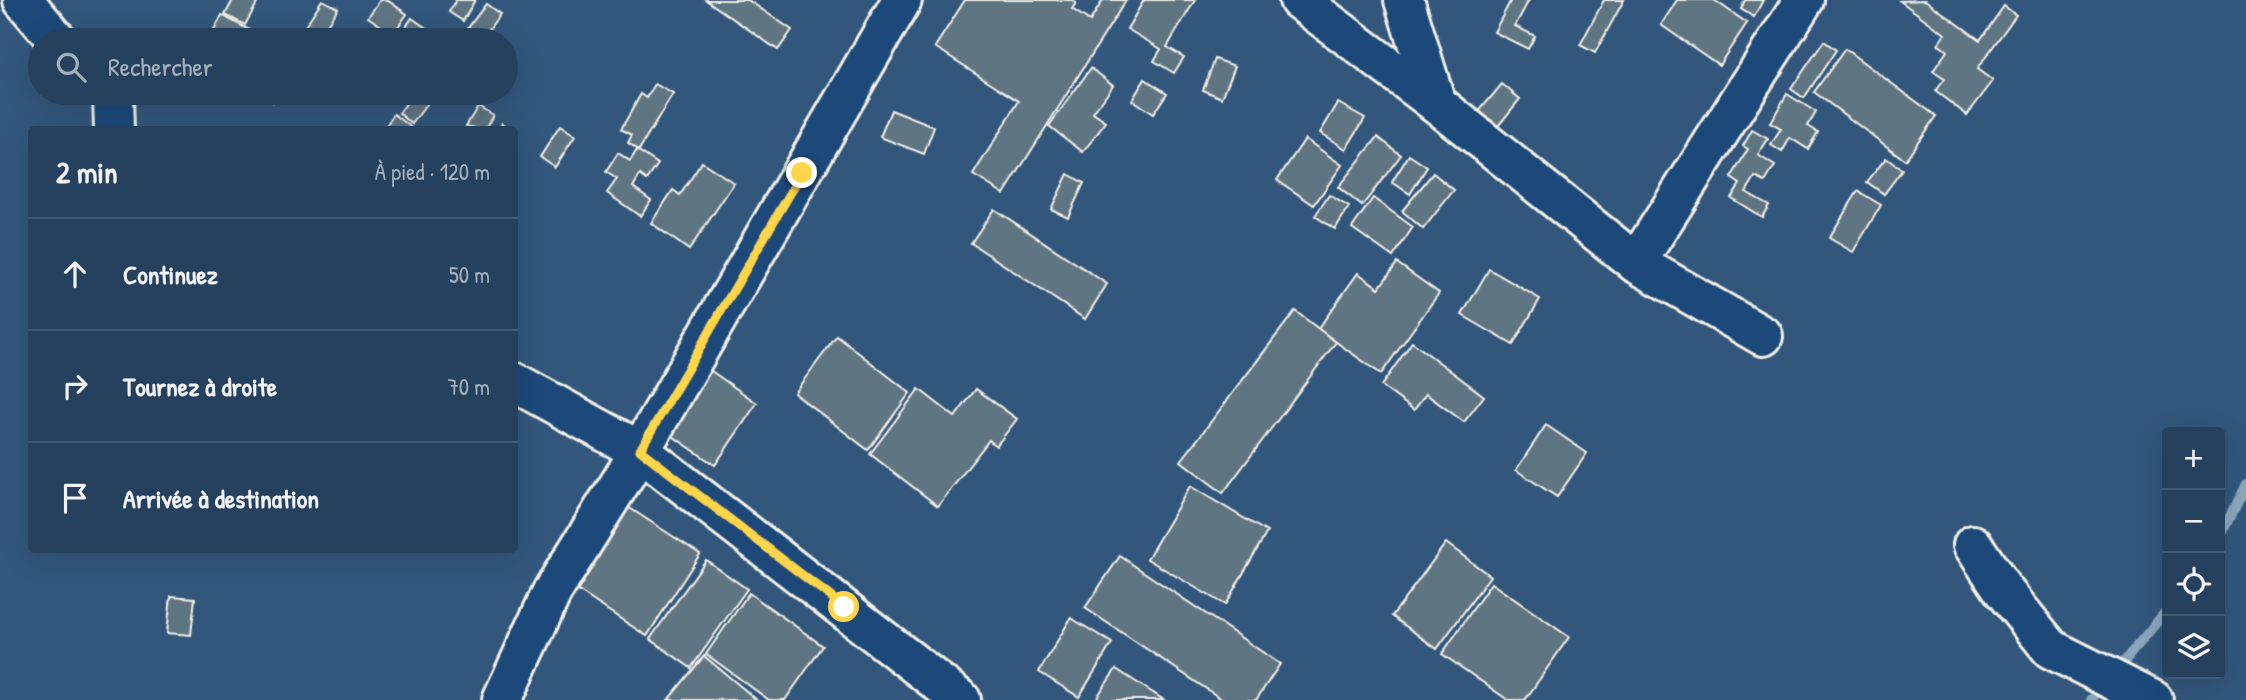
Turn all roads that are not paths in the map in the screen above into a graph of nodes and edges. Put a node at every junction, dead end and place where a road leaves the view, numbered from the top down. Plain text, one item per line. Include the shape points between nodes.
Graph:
1 (23, 0) edge
2 (902, 0) edge
3 (1299, 0) edge
4 (1404, 0) edge
5 (1804, 0) edge
6 (47, 28) edge
7 (1436, 103) junction
8 (113, 105) edge
9 (114, 126) edge
10 (1636, 263) junction
11 (1763, 337) dead end
12 (518, 384) edge
13 (640, 450) junction
14 (1973, 545) dead end
15 (502, 700) edge
16 (961, 700) edge
17 (2153, 700) edge

1 - 6 street
2 - 13 street
3 - 7 street
4 - 7 street
5 - 10 street
7 - 10 street
8 - 9 street
10 - 11 street
12 - 13 street
13 - 15 street via 552,592
13 - 16 street
14 - 17 street via 2051,649

